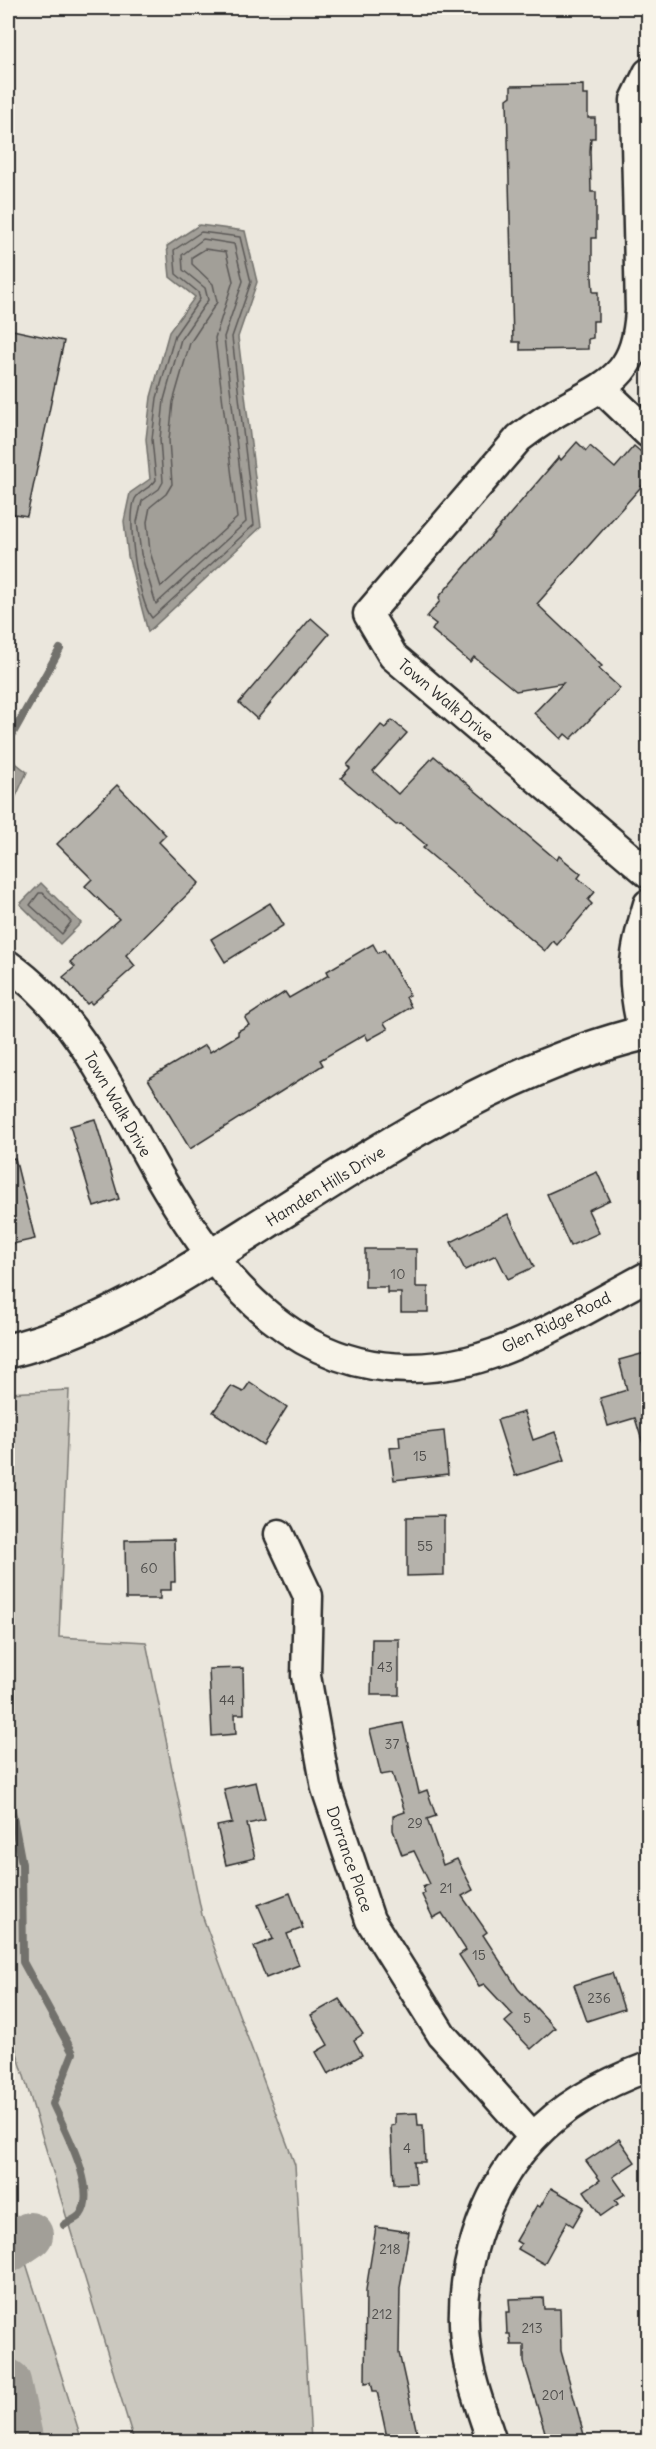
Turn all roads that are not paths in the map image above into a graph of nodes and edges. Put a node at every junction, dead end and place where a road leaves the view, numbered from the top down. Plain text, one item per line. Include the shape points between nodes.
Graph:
1 (648, 73) edge
2 (602, 389) junction
3 (648, 433) edge
4 (648, 873) edge
5 (648, 903) edge
6 (8, 965) edge
7 (646, 1032) edge
8 (211, 1257) junction
9 (648, 1276) edge
10 (8, 1351) edge
11 (279, 1534) dead end
12 (648, 2067) edge
13 (533, 2137) junction
14 (492, 2442) edge

1 - 2 street, Town Walk Drive via 635,100 638,337 621,371
2 - 3 street
2 - 4 street, Town Walk Drive via 543,420 519,438 368,614 393,656
5 - 7 street via 633,971 634,996
6 - 8 street, Town Walk Drive via 54,1007 93,1056 151,1162
7 - 8 street, Hamden Hills Drive via 564,1059 481,1095 346,1171
8 - 9 street, Glen Ridge Road via 280,1327 351,1360 396,1370 469,1361 511,1347
8 - 10 street, Hamden Hills Drive via 105,1318 72,1333
11 - 13 street, Dorrance Place via 308,1596 306,1676 326,1788 370,1920 442,2035
12 - 13 street via 621,2077 569,2107
13 - 14 street via 509,2167 492,2200 478,2230 469,2270 466,2350

